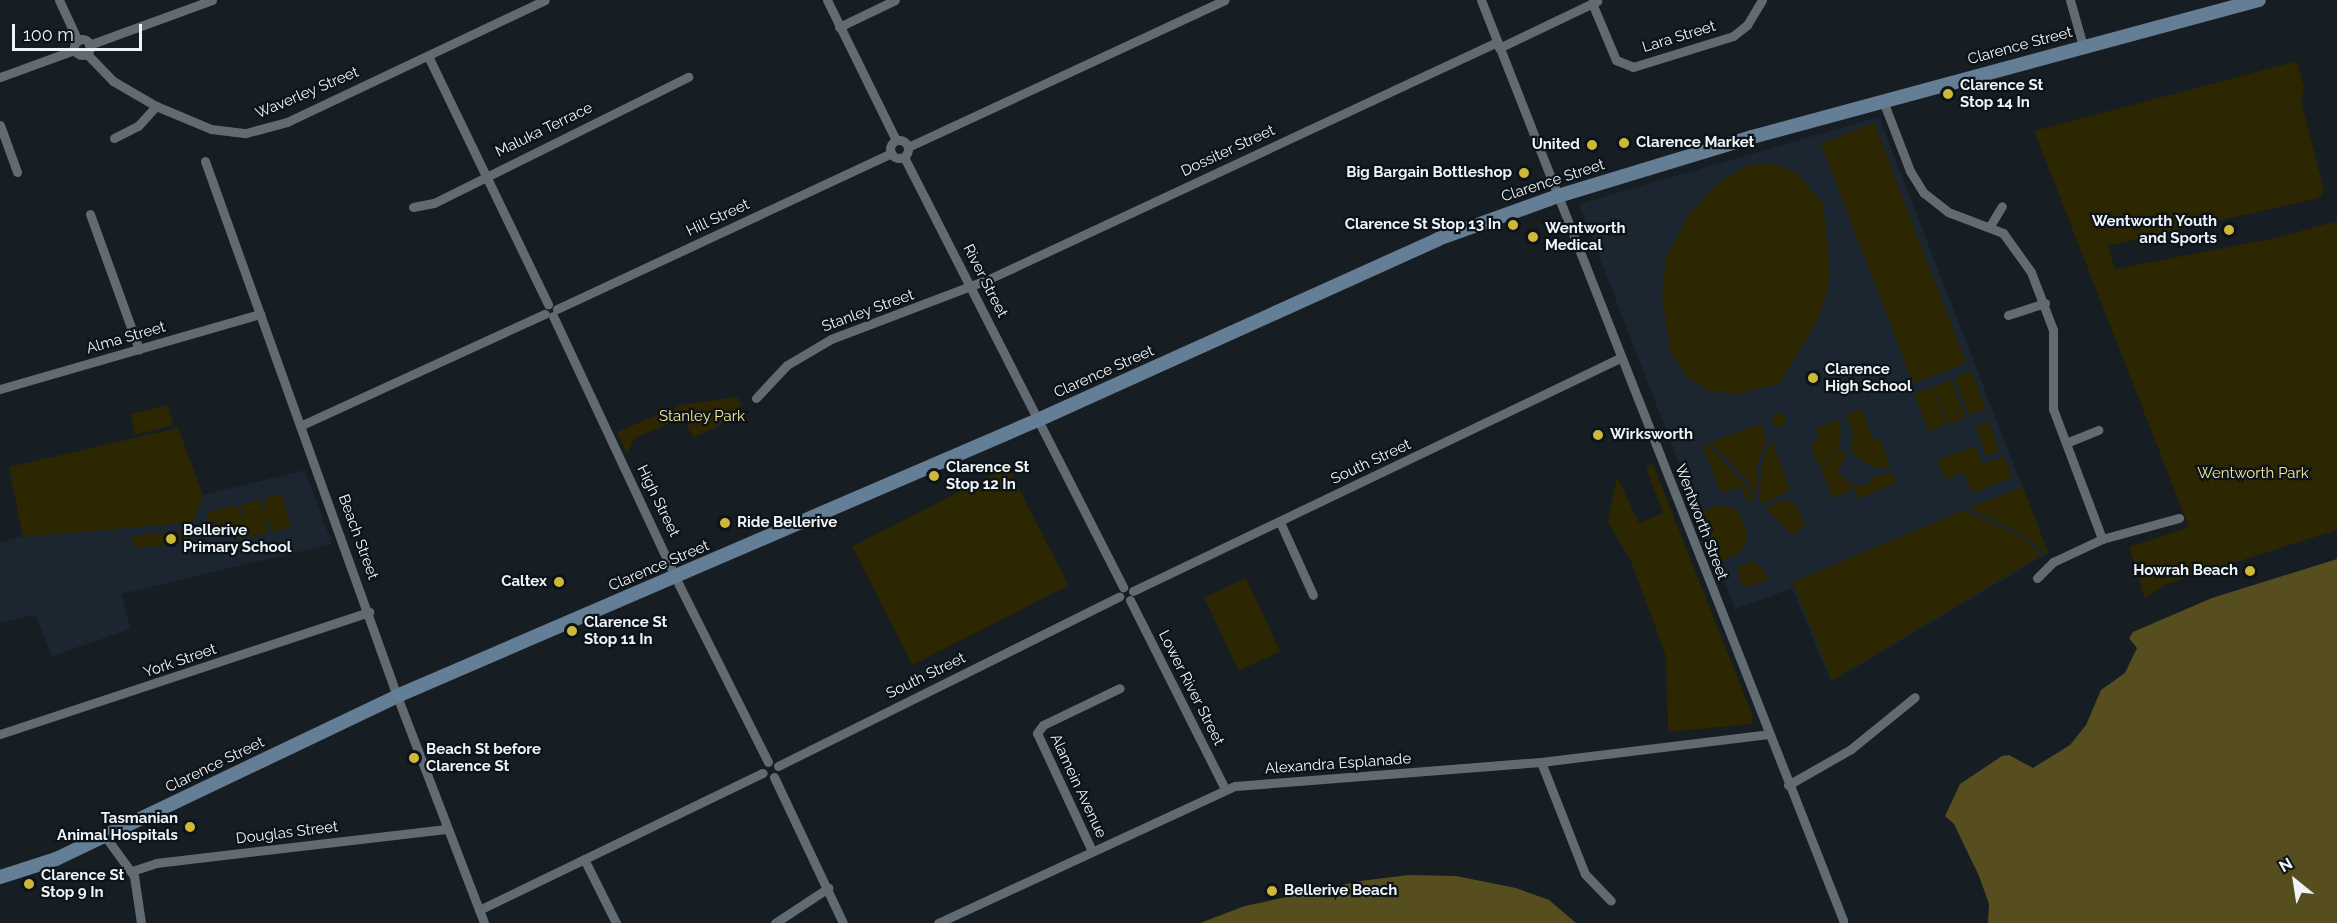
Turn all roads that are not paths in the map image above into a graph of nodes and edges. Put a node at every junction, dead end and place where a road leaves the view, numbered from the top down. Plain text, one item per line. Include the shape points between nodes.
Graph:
1 (59, 0) edge
2 (212, 0) edge
3 (545, 0) edge
4 (826, 0) edge
5 (895, 0) edge
6 (1225, 0) edge
7 (1480, 0) edge
8 (1762, 0) edge
9 (2070, 0) edge
10 (2259, 0) edge
11 (1595, 1) edge
12 (839, 27) junction
13 (76, 45) junction
14 (1498, 45) junction
15 (2083, 46) junction
16 (88, 49) junction
17 (428, 56) junction
18 (0, 77) edge
19 (688, 77) dead end
20 (1883, 100) junction
21 (156, 105) junction
22 (0, 125) edge
23 (114, 138) dead end
24 (896, 140) junction
25 (908, 147) junction
26 (891, 153) junction
27 (904, 157) junction
28 (205, 161) dead end
29 (17, 172) dead end
30 (486, 176) junction
31 (1558, 196) junction
32 (2002, 206) dead end
33 (413, 207) dead end
34 (90, 214) dead end
35 (104, 220) dead end
36 (94, 224) junction
37 (1990, 226) junction
38 (971, 287) junction
39 (2045, 303) junction
40 (551, 311) junction
41 (260, 314) junction
42 (2008, 315) dead end
43 (139, 349) junction
44 (1620, 358) junction
45 (0, 389) edge
46 (756, 398) dead end
47 (1038, 420) junction
48 (302, 425) junction
49 (2098, 430) dead end
50 (2066, 443) junction
51 (2179, 519) dead end
52 (1280, 522) junction
53 (2102, 539) junction
54 (676, 576) junction
55 (2037, 578) dead end
56 (1123, 587) junction
57 (1313, 595) dead end
58 (1131, 596) junction
59 (1119, 597) junction
60 (369, 612) junction
61 (1120, 688) dead end
62 (397, 696) junction
63 (1915, 697) dead end
64 (0, 734) edge
65 (1767, 734) junction
66 (768, 762) junction
67 (1541, 762) junction
68 (778, 766) junction
69 (763, 773) junction
70 (774, 777) junction
71 (1788, 785) junction
72 (1225, 789) junction
73 (446, 829) junction
74 (105, 836) junction
75 (1092, 851) junction
76 (584, 859) junction
77 (132, 871) junction
78 (0, 877) edge
79 (828, 888) junction
80 (1611, 901) dead end
81 (478, 910) junction
82 (1844, 920) dead end
83 (141, 923) edge
84 (484, 923) edge
85 (616, 923) edge
86 (775, 923) edge
87 (843, 923) edge
88 (938, 923) edge

1 - 13 street
2 - 16 street
3 - 17 street, Waverley Street
4 - 12 street
5 - 12 street
6 - 25 street
7 - 14 street, Wentworth Street
8 - 11 street, Lara Street via 1747,25 1733,36 1634,68 1616,60
9 - 15 street
10 - 15 main road, Clarence Street
11 - 14 street, Dossiter Street
12 - 24 street
13 - 16 street
13 - 18 street
14 - 31 street, Wentworth Street
14 - 38 street, Dossiter Street
15 - 20 main road, Clarence Street
16 - 21 street, Waverley Street via 113,81
17 - 21 street, Waverley Street via 263,130 233,134 211,129
17 - 30 street, High Street
19 - 30 street, Maluka Terrace
20 - 31 main road, Clarence Street
20 - 37 street via 1910,171 1924,193 1948,212
21 - 23 street via 138,126
22 - 29 street
24 - 25 street via 904,141
24 - 26 street via 891,144
25 - 27 street
26 - 27 street
26 - 40 street, Hill Street
27 - 38 street, River Street
28 - 41 street, Beach Street
30 - 33 street, Maluka Terrace via 434,203
30 - 40 street, High Street
31 - 44 street, Wentworth Street
31 - 47 main road, Clarence Street via 1404,253
32 - 37 street
34 - 36 street
35 - 36 street
36 - 43 street
37 - 39 street via 2003,233 2023,255
38 - 46 street, Stanley Street via 819,345 787,365
38 - 47 street, River Street
39 - 42 street
39 - 50 street via 2055,346 2051,396
40 - 48 street, Hill Street
40 - 54 street, High Street
41 - 43 street, Alma Street
41 - 48 street, Beach Street
43 - 45 street, Alma Street
44 - 52 street, South Street
44 - 65 street, Wentworth Street
47 - 54 main road, Clarence Street
47 - 56 street
48 - 60 street, Beach Street
49 - 50 street
50 - 53 street
51 - 53 street
52 - 57 street
52 - 58 street, South Street
53 - 55 street via 2053,562
54 - 62 main road, Clarence Street
54 - 66 street, High Street
56 - 58 street
56 - 59 street
58 - 59 street
58 - 72 street, Lower River Street
59 - 68 street, South Street
60 - 62 street, Beach Street
60 - 64 street, York Street
61 - 75 street, Alamein Avenue via 1043,725 1037,733
62 - 73 street, Beach Street
62 - 74 main road, Clarence Street
63 - 71 street via 1851,749
65 - 67 street, Alexandra Esplanade
65 - 71 street, Wentworth Street
66 - 68 street
66 - 69 street
67 - 72 street, Alexandra Esplanade
67 - 80 street via 1585,874
68 - 70 street
69 - 70 street
69 - 76 street
70 - 79 street
71 - 82 street, Wentworth Street
72 - 75 street, Alexandra Esplanade
73 - 77 street, Douglas Street via 156,863
73 - 81 street, Beach Street
74 - 77 street
74 - 78 main road, Clarence Street via 41,865
75 - 88 street, Alexandra Esplanade
76 - 81 street
76 - 85 street
77 - 83 street
79 - 86 street
79 - 87 street
81 - 84 street, Beach Street

